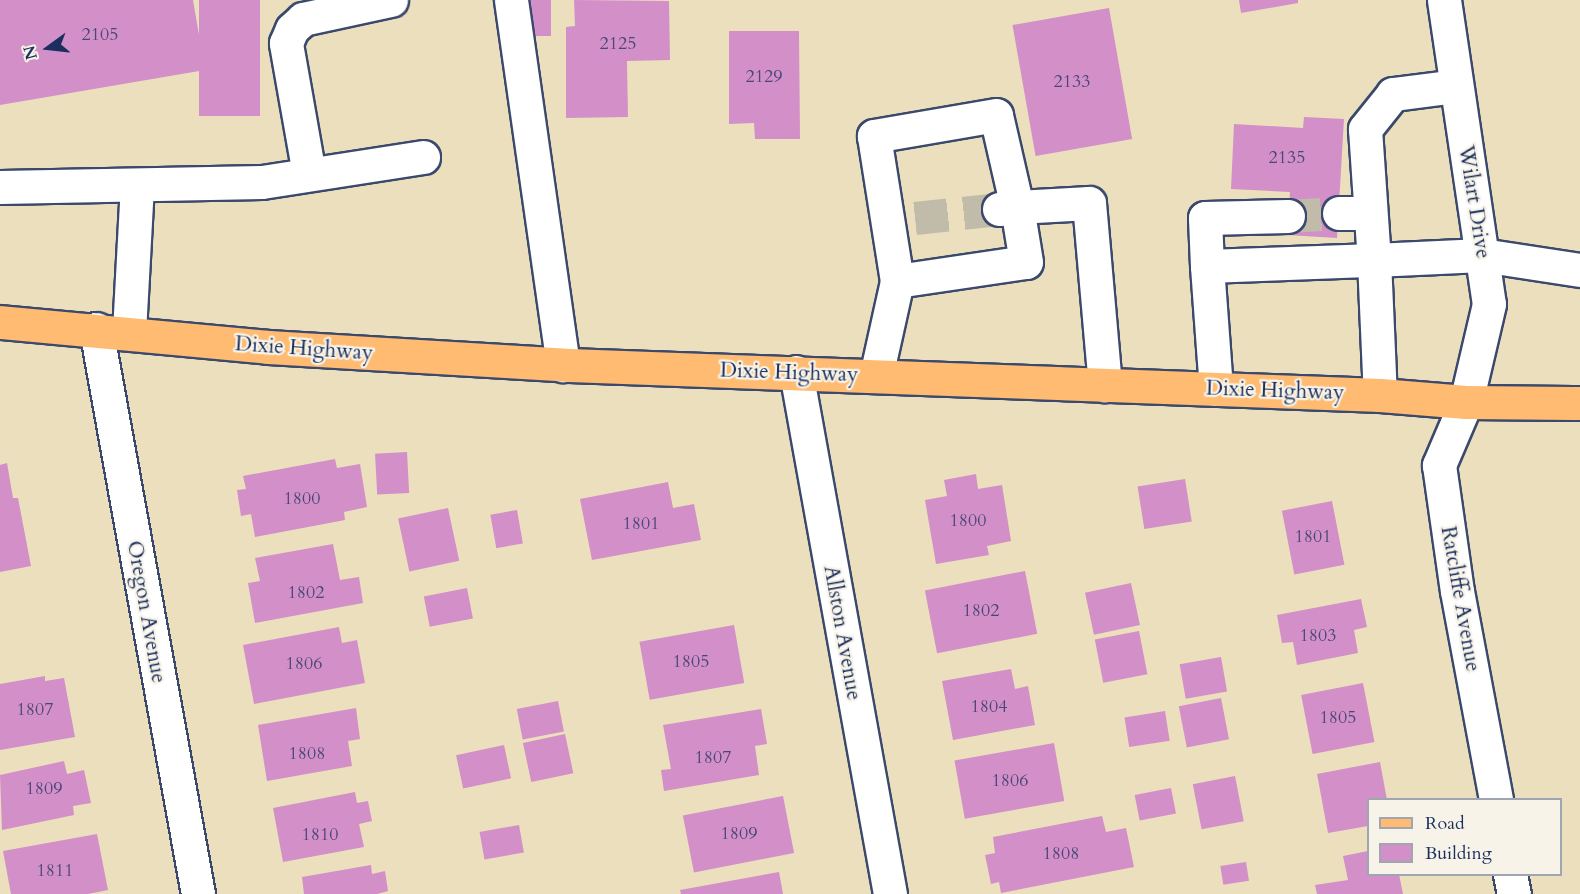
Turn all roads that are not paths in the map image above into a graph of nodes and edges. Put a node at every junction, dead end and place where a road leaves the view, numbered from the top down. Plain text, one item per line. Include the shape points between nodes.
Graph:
1 (391, 0) edge
2 (511, 0) edge
3 (1444, 0) edge
4 (1456, 86) junction
5 (423, 157) dead end
6 (309, 174) junction
7 (136, 184) junction
8 (0, 187) edge
9 (1008, 208) junction
10 (1288, 216) tunnel mouth
11 (1482, 255) junction
12 (1374, 260) junction
13 (1208, 266) junction
14 (1580, 270) edge
15 (897, 281) junction
16 (0, 322) edge
17 (96, 329) junction
18 (129, 332) junction
19 (563, 365) junction
20 (796, 372) junction
21 (876, 376) junction
22 (1105, 385) junction
23 (1216, 389) junction
24 (1380, 395) junction
25 (1466, 402) junction
26 (1580, 403) edge
27 (1496, 798) edge
28 (1510, 876) edge
29 (198, 894) edge
30 (890, 894) edge
31 (1514, 894) edge

1 - 6 street via 303,19 292,29 286,43
2 - 19 street
3 - 4 street, Wilart Drive
4 - 11 street, Wilart Drive
4 - 12 street via 1393,94 1365,129 1354,213
5 - 6 street
6 - 7 street via 262,182
7 - 8 street
7 - 18 street
9 - 15 street via 1026,262
9 - 15 street via 996,115 874,136 902,219
9 - 22 street via 1089,203
10 - 13 street via 1205,218
11 - 12 street
11 - 14 street
11 - 25 street, Wilart Drive via 1489,304
12 - 13 street
12 - 24 street
13 - 23 street
15 - 21 street
16 - 17 main road, Dixie Highway
17 - 18 main road, Dixie Highway
17 - 29 street, Oregon Avenue
18 - 19 main road, Dixie Highway via 268,347
19 - 20 main road, Dixie Highway
20 - 21 main road, Dixie Highway
20 - 30 street, Allston Avenue
21 - 22 main road, Dixie Highway
22 - 23 main road, Dixie Highway
23 - 24 main road, Dixie Highway
24 - 25 main road, Dixie Highway
25 - 26 main road, Dixie Highway
25 - 27 street, Ratcliffe Avenue via 1439,465 1457,591
28 - 31 street

